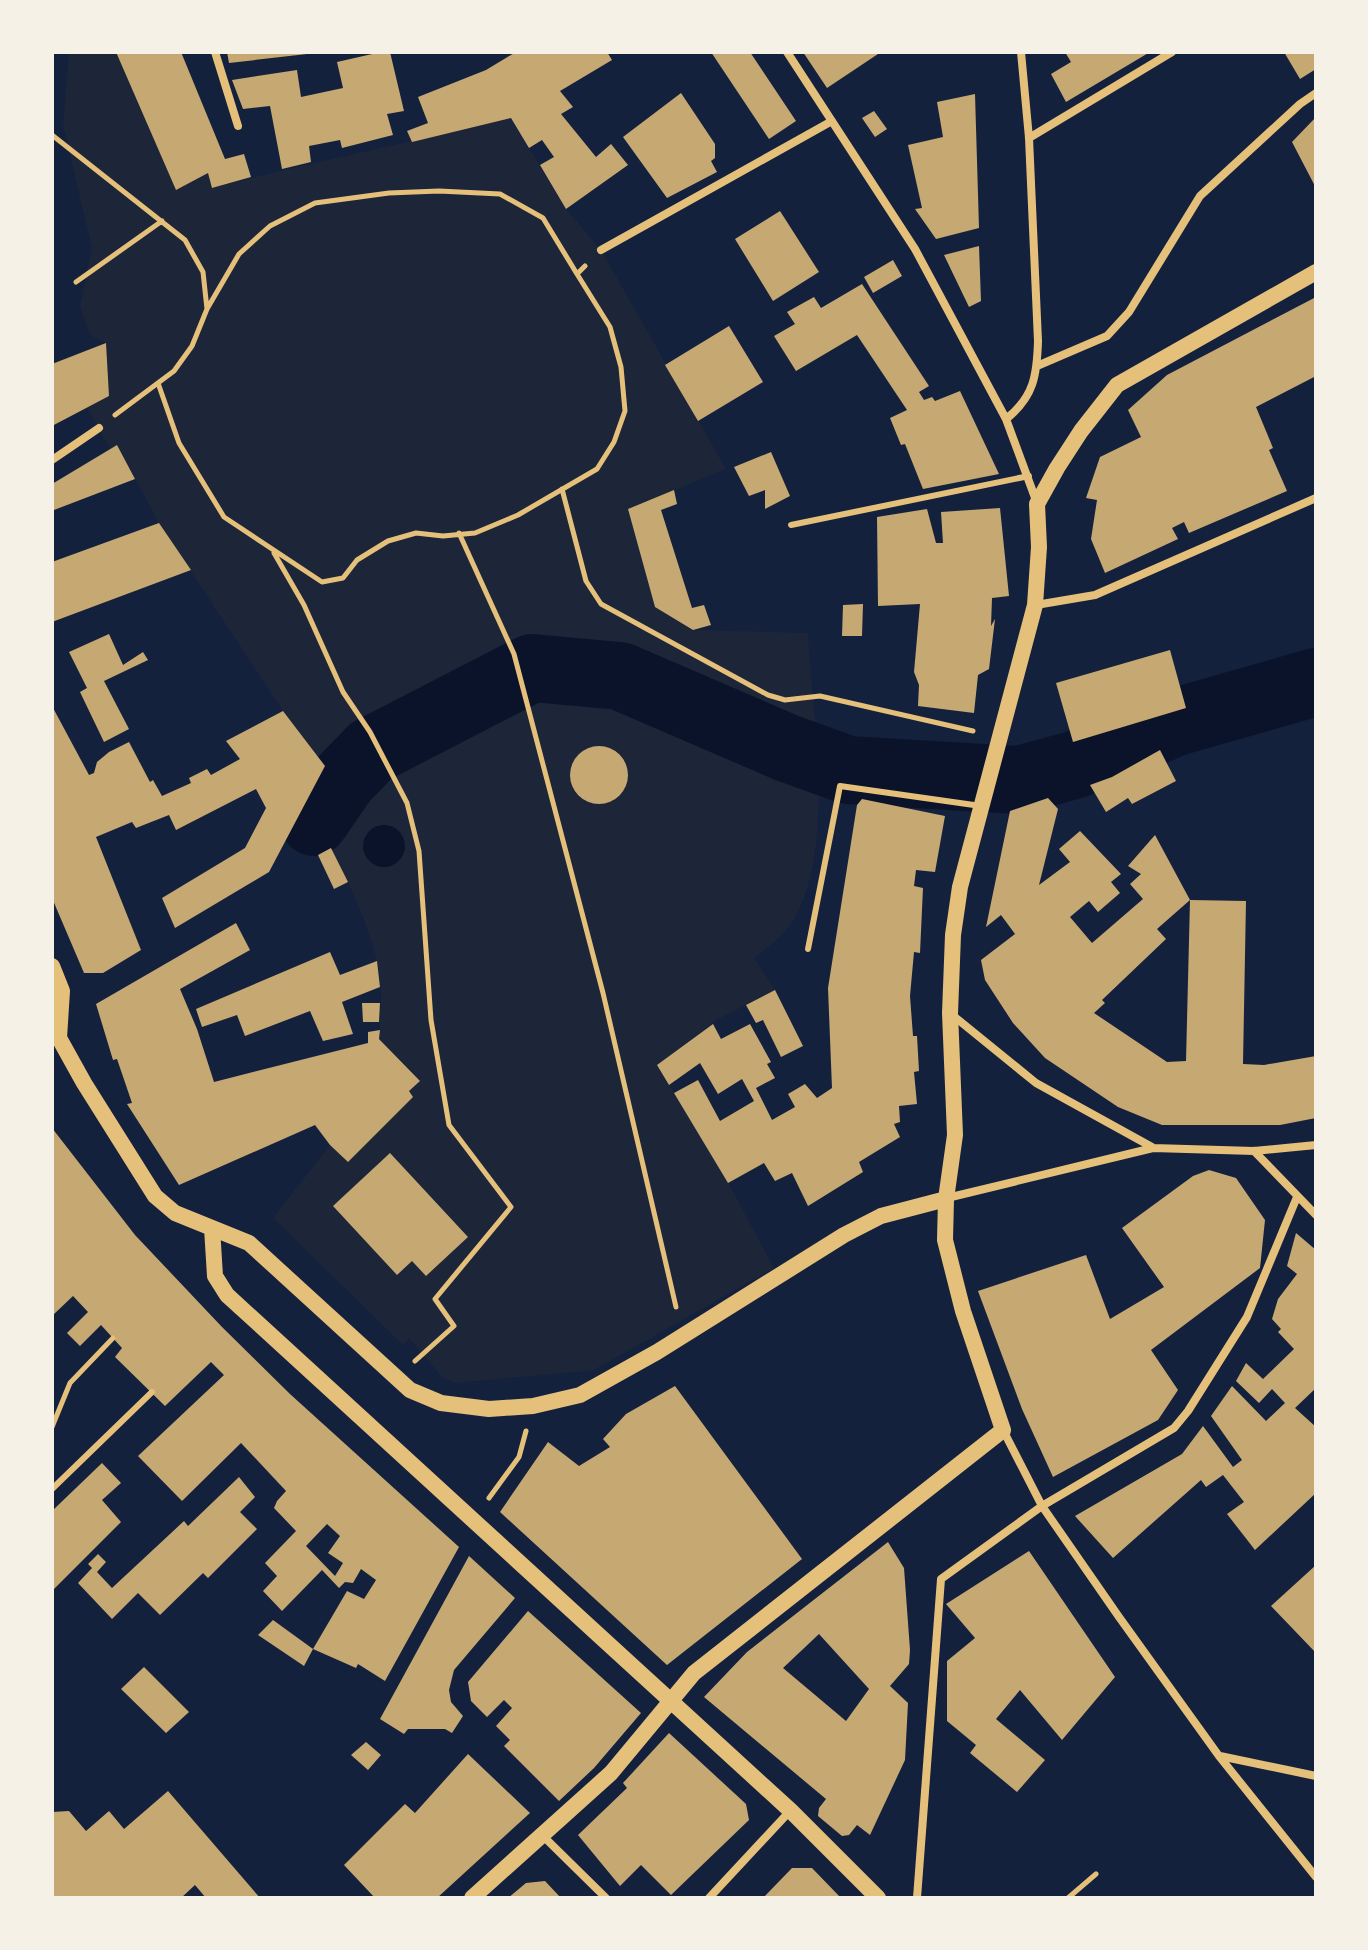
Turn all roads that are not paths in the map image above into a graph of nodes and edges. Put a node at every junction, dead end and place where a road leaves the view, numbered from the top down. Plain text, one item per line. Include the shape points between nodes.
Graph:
1 (215, 52) edge
2 (787, 52) edge
3 (1021, 52) edge
4 (1172, 52) edge
5 (1316, 93) edge
6 (832, 121) junction
7 (238, 126) dead end
8 (1029, 138) junction
9 (601, 250) road end
10 (1316, 272) edge
11 (1037, 366) junction
12 (1006, 419) junction
13 (99, 428) road end
14 (52, 460) edge
15 (1029, 476) junction
16 (1316, 498) edge
17 (1037, 504) junction
18 (791, 525) dead end
19 (1035, 605) junction
20 (981, 806) junction
21 (808, 949) dead end
22 (52, 966) edge
23 (950, 1013) junction
24 (56, 1040) edge
25 (1316, 1145) edge
26 (1153, 1148) junction
27 (1254, 1151) junction
28 (1297, 1197) junction
29 (946, 1199) junction
30 (1316, 1215) edge
31 (212, 1228) junction
32 (152, 1392) dead end
33 (1003, 1430) junction
34 (52, 1489) edge
35 (1042, 1506) junction
36 (670, 1702) junction
37 (1219, 1756) junction
38 (1316, 1776) edge
39 (791, 1811) junction
40 (542, 1835) junction
41 (1316, 1877) edge
42 (472, 1898) edge
43 (606, 1898) edge
44 (709, 1898) edge
45 (878, 1898) edge
46 (917, 1898) edge

1 - 7 street
2 - 6 street
3 - 8 street
4 - 8 street
5 - 11 street via 1200,196 1129,312 1107,336
6 - 9 street
6 - 12 street via 915,249
8 - 11 street
10 - 17 main road via 1117,385 1081,431
11 - 12 street via 1022,407
12 - 15 street
13 - 14 street
15 - 17 street
15 - 18 lane
16 - 19 street via 1095,595
17 - 19 main road
19 - 20 main road
20 - 21 lane via 840,786
20 - 23 main road via 960,887
22 - 24 main road via 62,991
23 - 26 street via 1036,1083
23 - 29 main road via 955,1135
24 - 31 main road via 155,1196 175,1213
25 - 27 street
26 - 27 street
26 - 29 street
27 - 28 street
28 - 30 street
28 - 35 street via 1247,1317 1174,1428
29 - 31 main road via 881,1216 844,1235 580,1395 489,1409 441,1403 410,1390 265,1255
29 - 33 main road via 949,1258
31 - 36 main road via 215,1276 227,1295
32 - 34 lane
33 - 35 street
33 - 36 main road via 694,1673
35 - 37 street
35 - 46 street via 941,1579
36 - 39 main road
36 - 40 main road via 611,1773
37 - 38 street
37 - 41 street
39 - 44 street
39 - 45 main road
40 - 42 main road
40 - 43 street

